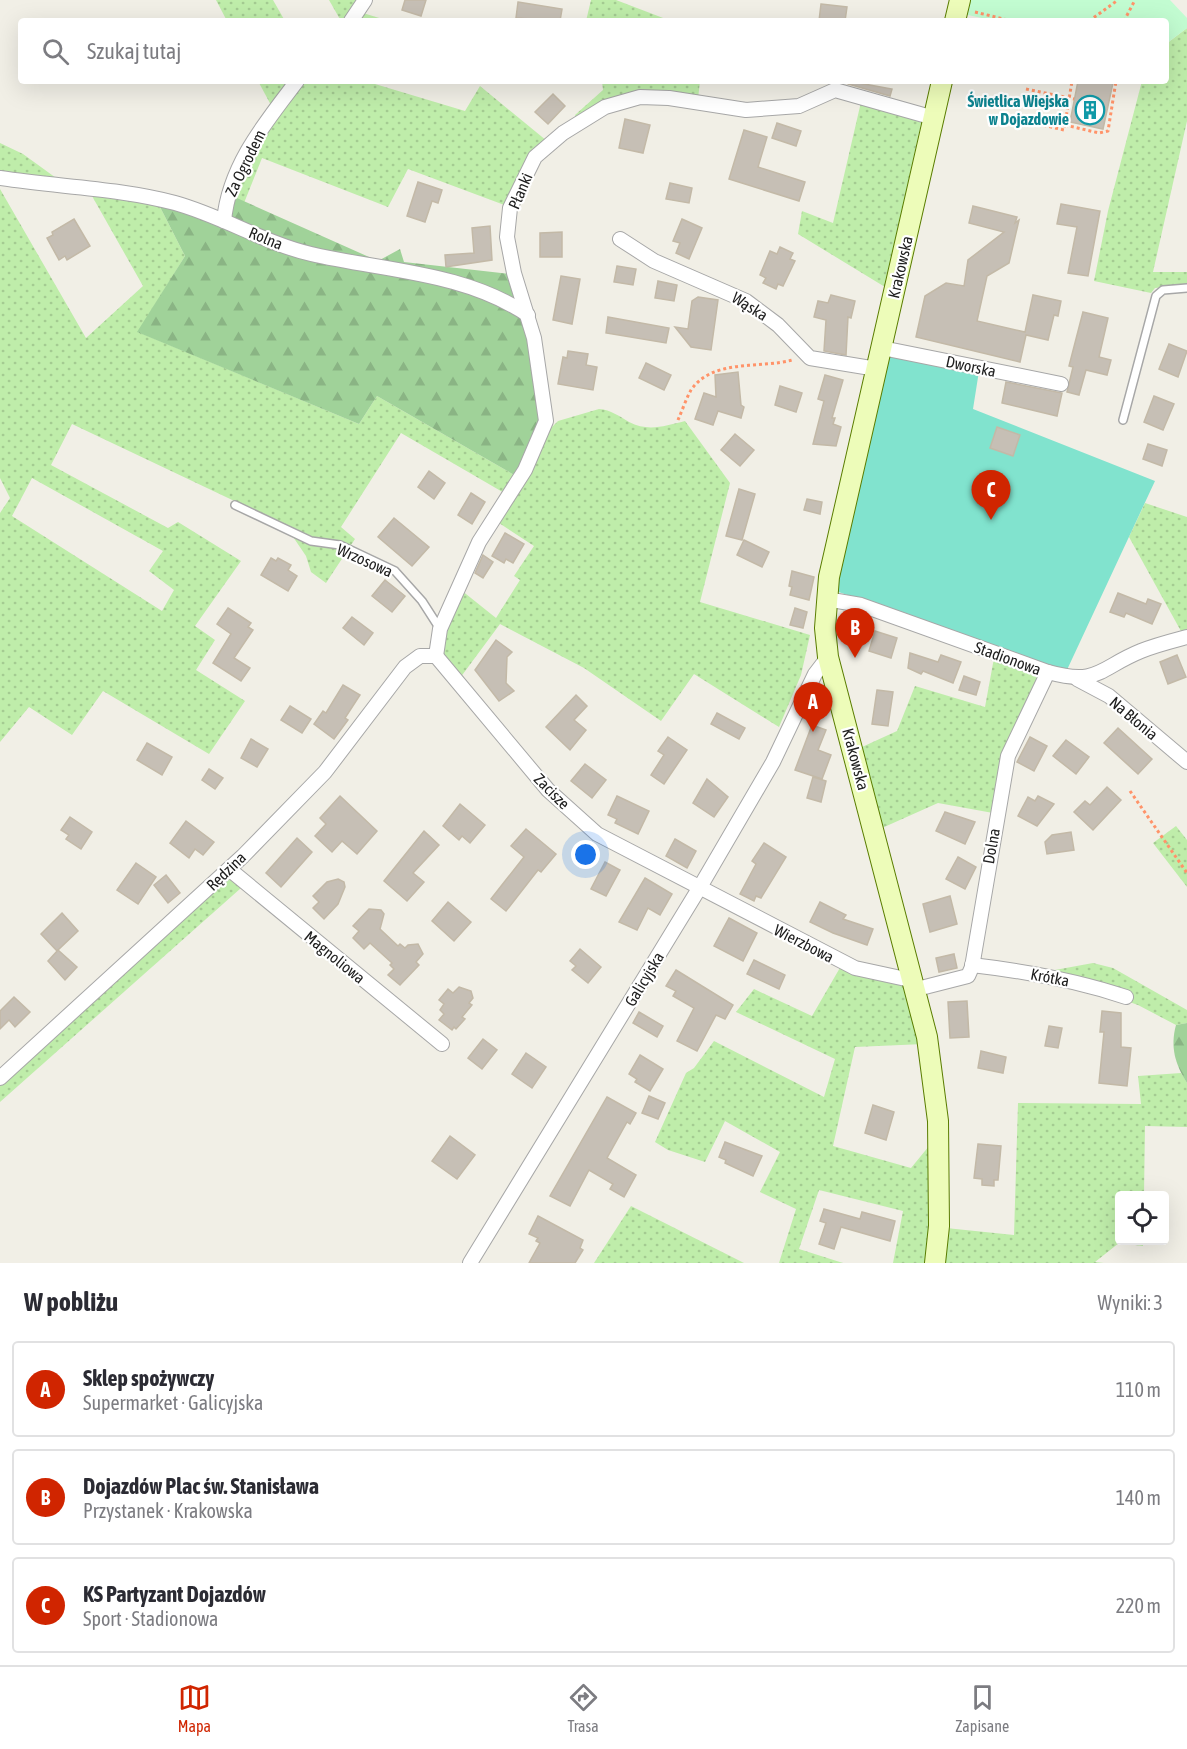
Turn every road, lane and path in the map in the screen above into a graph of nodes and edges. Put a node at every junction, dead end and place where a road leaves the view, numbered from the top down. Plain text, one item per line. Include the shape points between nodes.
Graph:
1 (365, 0) edge
2 (1118, 0) edge
3 (1135, 0) edge
4 (958, 10) edge
5 (353, 18) edge
6 (997, 18) edge
7 (1093, 18) edge
8 (1126, 18) edge
9 (295, 84) edge
10 (941, 84) edge
11 (1071, 84) edge
12 (1116, 84) edge
13 (1026, 89) dead end
14 (1068, 98) junction
15 (1074, 99) dead end
16 (934, 118) junction
17 (1020, 120) dead end
18 (1065, 125) junction
19 (0, 178) edge
20 (224, 220) junction
21 (620, 239) dead end
22 (1187, 288) edge
23 (528, 315) junction
24 (882, 348) junction
25 (807, 355) junction
26 (877, 369) junction
27 (1061, 384) dead end
28 (678, 420) dead end
29 (1123, 420) dead end
30 (234, 505) dead end
31 (826, 599) junction
32 (440, 629) junction
33 (1187, 637) edge
34 (436, 656) junction
35 (831, 667) junction
36 (1048, 672) junction
37 (1077, 679) junction
38 (807, 689) junction
39 (1187, 762) edge
40 (1130, 791) dead end
41 (229, 869) junction
42 (1187, 873) edge
43 (700, 887) junction
44 (972, 965) junction
45 (916, 985) junction
46 (1126, 997) dead end
47 (442, 1044) dead end
48 (0, 1078) edge
49 (470, 1263) edge
50 (935, 1263) edge

1 - 5 street
2 - 7 path
3 - 8 path
4 - 6 path
9 - 20 street, Za Ogrodem via 256,135 226,195
10 - 16 street, Krakowska
11 - 14 path
12 - 18 path via 1108,131 1099,133
13 - 14 path
14 - 15 path
14 - 18 path
16 - 23 street, Płanki via 835,90 799,106 778,108 746,110 640,97 606,107 563,133 534,157 510,208 507,237
16 - 24 street, Krakowska
17 - 18 path via 1064,130
19 - 20 street, Rolna via 135,194
20 - 23 street, Rolna via 310,254 433,277 483,291
21 - 25 street, Wąska via 654,261 746,301 778,325
22 - 29 lane via 1163,290 1155,296
23 - 32 street, Płanki via 546,422 525,470 479,542
24 - 26 street, Krakowska
24 - 27 street, Dworska
25 - 26 street, Wąska via 826,363
25 - 28 path via 777,365 747,365 713,373 692,389
26 - 31 street, Krakowska
30 - 32 lane, Wrzosowa via 311,542 340,545 395,571
31 - 35 street, Krakowska via 825,628
31 - 36 street, Stadionowa via 861,605
32 - 34 street, Płanki
33 - 37 street via 1140,651 1094,677
34 - 41 street, Rędzina via 420,656 405,667 325,771
34 - 43 street, Zacisze via 548,790 597,834
35 - 38 street, Galicyjska
35 - 38 street
35 - 45 street, Krakowska
36 - 37 street, Stadionowa
36 - 44 street, Dolna via 1008,756
37 - 39 street, Na Błonia via 1109,696
38 - 43 street, Galicyjska via 773,762
40 - 42 path
41 - 47 street, Magnoliowa
41 - 48 street, Rędzina
43 - 45 street, Wierzbowa via 855,969
43 - 49 street, Galicyjska
44 - 45 street via 968,976
44 - 46 street, Krótka via 1077,982
45 - 50 street, Krakowska via 938,1121 939,1226

